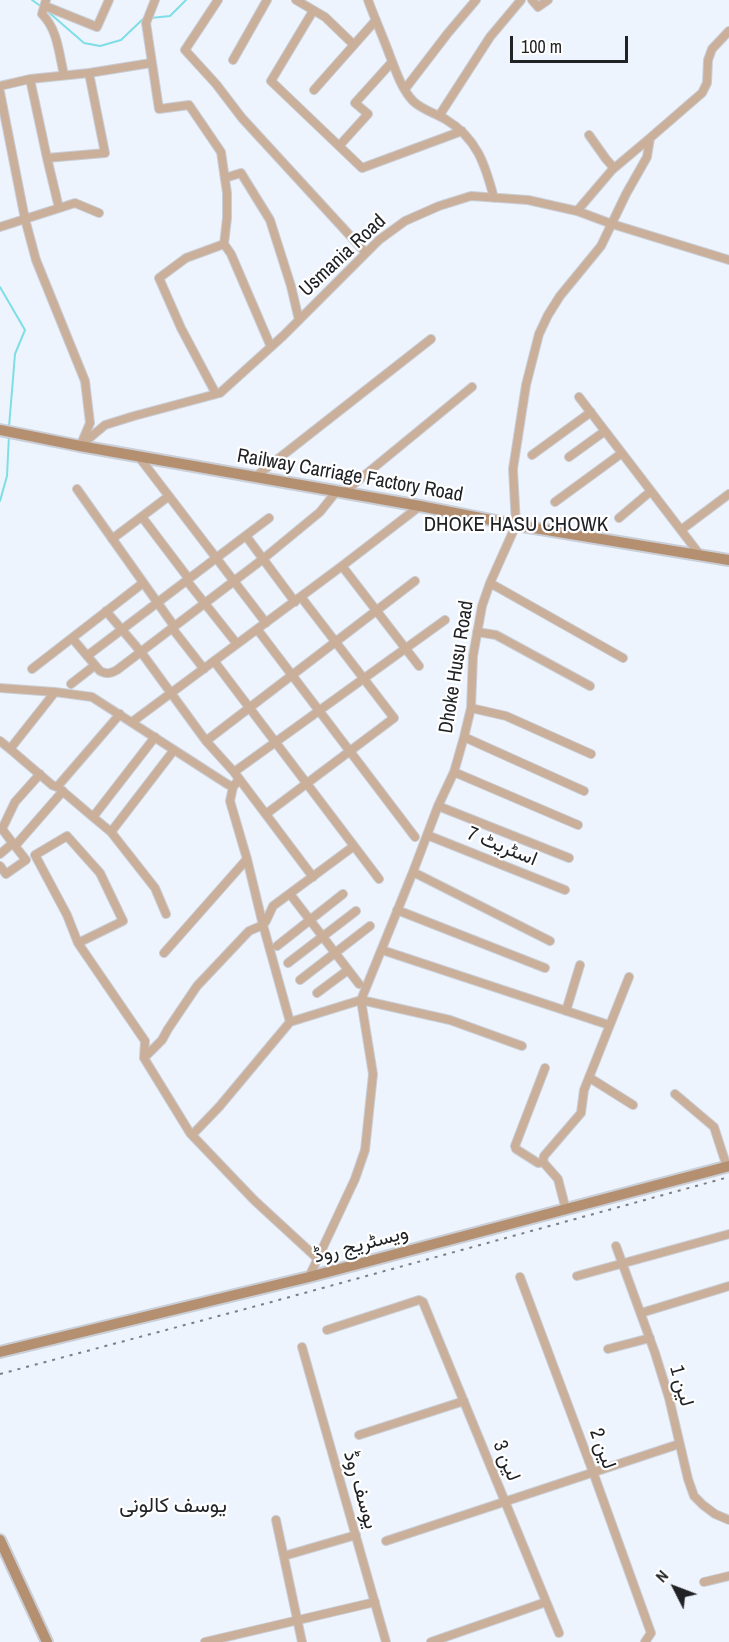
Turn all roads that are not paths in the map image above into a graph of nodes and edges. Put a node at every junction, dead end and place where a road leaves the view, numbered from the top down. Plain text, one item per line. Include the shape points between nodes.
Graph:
1 (109, 0) edge
2 (155, 0) edge
3 (218, 0) edge
4 (267, 0) edge
5 (296, 0) edge
6 (368, 0) edge
7 (476, 0) edge
8 (521, 0) edge
9 (532, 0) edge
10 (548, 0) edge
11 (44, 7) edge
12 (313, 11) junction
13 (376, 20) junction
14 (729, 31) edge
15 (353, 44) junction
16 (233, 60) dead end
17 (392, 62) junction
18 (151, 63) junction
19 (89, 73) junction
20 (64, 75) junction
21 (30, 79) junction
22 (0, 86) edge
23 (405, 88) junction
24 (314, 90) dead end
25 (0, 92) edge
26 (439, 116) junction
27 (462, 131) junction
28 (589, 135) dead end
29 (650, 138) junction
30 (339, 146) junction
31 (47, 158) junction
32 (614, 168) junction
33 (225, 178) junction
34 (494, 198) junction
35 (59, 208) junction
36 (577, 211) junction
37 (99, 213) dead end
38 (25, 219) junction
39 (612, 224) junction
40 (0, 227) edge
41 (224, 244) junction
42 (366, 253) junction
43 (729, 260) edge
44 (299, 320) junction
45 (431, 339) dead end
46 (271, 347) junction
47 (472, 387) dead end
48 (216, 394) junction
49 (579, 397) dead end
50 (591, 412) junction
51 (0, 430) edge
52 (605, 431) junction
53 (80, 446) junction
54 (622, 453) junction
55 (532, 455) dead end
56 (139, 457) junction
57 (569, 457) dead end
58 (255, 477) junction
59 (77, 489) dead end
60 (651, 491) junction
61 (340, 493) junction
62 (729, 494) edge
63 (169, 496) junction
64 (555, 502) dead end
65 (420, 506) junction
66 (142, 517) junction
67 (269, 518) dead end
68 (619, 518) dead end
69 (516, 525) junction
70 (681, 530) junction
71 (246, 536) junction
72 (112, 539) junction
73 (700, 555) junction
74 (216, 559) junction
75 (263, 559) junction
76 (729, 560) edge
77 (342, 566) junction
78 (188, 580) junction
79 (415, 581) dead end
80 (233, 582) junction
81 (143, 583) junction
82 (490, 583) junction
83 (298, 599) junction
84 (157, 603) junction
85 (204, 604) junction
86 (106, 611) junction
87 (376, 611) junction
88 (445, 620) dead end
89 (266, 623) junction
90 (173, 627) junction
91 (257, 629) junction
92 (122, 630) junction
93 (477, 632) junction
94 (72, 638) junction
95 (336, 642) junction
96 (237, 645) junction
97 (406, 649) junction
98 (141, 652) junction
99 (87, 657) junction
100 (623, 658) dead end
101 (214, 661) junction
102 (94, 666) junction
103 (419, 666) dead end
104 (32, 669) dead end
105 (204, 669) junction
106 (292, 675) junction
107 (364, 679) junction
108 (71, 684) dead end
109 (590, 686) dead end
110 (0, 688) edge
111 (55, 692) junction
112 (171, 693) junction
113 (249, 708) junction
114 (471, 708) junction
115 (319, 711) junction
116 (120, 714) junction
117 (132, 722) junction
118 (155, 737) junction
119 (464, 737) junction
120 (0, 741) edge
121 (206, 741) junction
122 (275, 743) junction
123 (10, 749) junction
124 (174, 750) junction
125 (350, 753) junction
126 (591, 754) dead end
127 (454, 772) junction
128 (40, 774) junction
129 (237, 776) junction
130 (306, 784) junction
131 (233, 787) junction
132 (60, 789) junction
133 (584, 791) dead end
134 (438, 806) junction
135 (266, 814) junction
136 (93, 817) junction
137 (578, 825) dead end
138 (111, 832) junction
139 (427, 835) junction
140 (415, 837) dead end
141 (14, 845) junction
142 (354, 846) junction
143 (0, 854) edge
144 (569, 858) dead end
145 (247, 860) junction
146 (0, 867) edge
147 (413, 872) junction
148 (313, 877) junction
149 (379, 879) dead end
150 (565, 890) dead end
151 (290, 894) junction
152 (343, 894) dead end
153 (397, 910) junction
154 (356, 911) dead end
155 (166, 914) dead end
156 (310, 920) junction
157 (263, 925) junction
158 (370, 926) dead end
159 (322, 936) junction
160 (550, 941) dead end
161 (78, 943) junction
162 (277, 946) dead end
163 (382, 951) junction
164 (164, 953) dead end
165 (335, 953) junction
166 (288, 963) dead end
167 (580, 964) dead end
168 (545, 968) dead end
169 (348, 970) junction
170 (629, 977) dead end
171 (300, 980) dead end
172 (359, 984) dead end
173 (317, 993) dead end
174 (361, 1000) junction
175 (566, 1011) junction
176 (290, 1022) junction
177 (609, 1025) junction
178 (522, 1046) dead end
179 (144, 1058) junction
180 (544, 1068) dead end
181 (590, 1078) junction
182 (675, 1094) dead end
183 (633, 1105) dead end
184 (192, 1135) junction
185 (543, 1162) junction
186 (728, 1166) edge
187 (566, 1210) junction
188 (729, 1234) edge
189 (616, 1246) dead end
190 (318, 1259) junction
191 (623, 1264) junction
192 (577, 1276) dead end
193 (309, 1277) junction
194 (520, 1277) dead end
195 (729, 1286) edge
196 (641, 1313) junction
197 (327, 1330) dead end
198 (650, 1338) junction
199 (302, 1347) dead end
200 (608, 1349) dead end
201 (0, 1352) edge
202 (464, 1401) junction
203 (359, 1435) dead end
204 (679, 1444) junction
205 (593, 1472) junction
206 (505, 1502) junction
207 (276, 1520) dead end
208 (729, 1520) edge
209 (356, 1535) junction
210 (0, 1540) edge
211 (386, 1541) dead end
212 (284, 1556) junction
213 (729, 1576) edge
214 (704, 1582) dead end
215 (375, 1602) junction
216 (546, 1602) junction
217 (297, 1620) junction
218 (559, 1633) dead end
219 (224, 1640) edge
220 (47, 1642) edge
221 (205, 1642) edge
222 (302, 1642) edge
223 (386, 1642) edge
224 (431, 1642) edge
225 (645, 1642) edge

1 - 11 street via 97,27
2 - 18 street via 146,27
3 - 42 street via 185,50
4 - 16 street
5 - 12 street
6 - 13 street
7 - 23 street
8 - 26 street via 490,37
9 - 10 street via 538,7
11 - 20 street
12 - 15 street via 325,17
12 - 30 street via 271,81
13 - 15 street
13 - 17 street
14 - 29 street via 712,49 702,93
15 - 24 street
17 - 23 street
17 - 30 street via 355,103 368,114
18 - 19 street
18 - 33 street via 159,109 189,105 221,152
19 - 20 street
19 - 31 street via 105,153
20 - 21 street
21 - 22 street
21 - 31 street
23 - 26 street via 413,100
25 - 38 street
26 - 27 street
27 - 30 street via 362,168
27 - 34 street via 485,166
28 - 32 street
29 - 32 street
29 - 39 street, Dhoke Husu Road via 647,157
31 - 35 street
32 - 36 street
33 - 41 street
33 - 44 street via 240,173 270,220
34 - 36 street, Usmania Road via 528,200
34 - 42 street, Usmania Road via 471,196 439,206 405,221
35 - 37 street via 75,203
35 - 38 street
36 - 39 street, Usmania Road
38 - 40 street
38 - 53 street via 36,260 85,381 90,423
39 - 43 street, Usmania Road
39 - 69 street, Dhoke Husu Road via 601,246 560,296 539,334 525,385 513,470
41 - 46 street
41 - 48 street via 186,258 159,278
42 - 44 street, Usmania Road
44 - 46 street, Usmania Road
45 - 58 street
46 - 48 street, Usmania Road
47 - 61 street
48 - 53 street, Usmania Road via 105,425
49 - 50 street
50 - 52 street
50 - 55 street
51 - 53 main road, Railway Carriage Factory Road
52 - 54 street
52 - 57 street
53 - 56 main road, Railway Carriage Factory Road
54 - 60 street
54 - 64 street
56 - 58 main road, Railway Carriage Factory Road
56 - 63 street
58 - 61 main road, Railway Carriage Factory Road
59 - 72 street
60 - 68 street
60 - 70 street
61 - 65 main road, Railway Carriage Factory Road
61 - 75 street
62 - 70 street
63 - 66 street
63 - 74 street
65 - 69 main road, Railway Carriage Factory Road
65 - 77 street
66 - 72 street
66 - 78 street
67 - 71 street
69 - 73 main road, Railway Carriage Factory Road
69 - 82 street, Dhoke Husu Road
70 - 73 street
71 - 74 street
71 - 75 street
72 - 81 street
73 - 76 main road, Railway Carriage Factory Road
74 - 78 street
74 - 80 street
75 - 80 street
75 - 83 street
77 - 83 street
77 - 87 street
78 - 84 street
78 - 85 street
79 - 87 street
80 - 85 street
80 - 89 street
81 - 84 street
81 - 86 street
82 - 93 street, Dhoke Husu Road
82 - 100 street
83 - 89 street
83 - 95 street
84 - 90 street
84 - 92 street
85 - 90 street
85 - 96 street
86 - 92 street
86 - 94 street
87 - 95 street
87 - 97 street
88 - 97 street
89 - 91 street
90 - 98 street
90 - 105 street
91 - 96 street
91 - 106 street
92 - 98 street
92 - 99 street
93 - 109 street via 496,635
93 - 114 street, Dhoke Husu Road
94 - 99 street
94 - 104 street
95 - 106 street
95 - 107 street
96 - 101 street
97 - 103 street
97 - 107 street
98 - 102 street via 111,673
98 - 112 street
99 - 102 street
101 - 105 street
101 - 113 street
102 - 108 street
105 - 112 street
106 - 113 street
106 - 115 street
107 - 115 street
107 - 125 street via 394,718
110 - 111 street
111 - 116 street via 92,697
111 - 123 street
112 - 117 street
112 - 121 street
113 - 121 street
113 - 122 street
114 - 119 street, Dhoke Husu Road
114 - 126 street via 506,716
115 - 122 street
115 - 125 street
116 - 117 street
116 - 132 street
117 - 118 street
118 - 124 street
118 - 136 street
119 - 127 street, Dhoke Husu Road
119 - 133 street
120 - 123 street
121 - 129 street
122 - 129 street
122 - 130 street
123 - 128 street
124 - 131 street
124 - 138 street
125 - 130 street
125 - 140 street
127 - 134 street, Dhoke Husu Road
127 - 137 street
128 - 132 street
128 - 141 street via 15,802 2,829
129 - 131 street
129 - 135 street
130 - 135 street
130 - 142 street
131 - 145 street via 230,801
132 - 136 street
132 - 141 street
134 - 139 street, Dhoke Husu Road
134 - 144 street
135 - 148 street
136 - 138 street
138 - 155 street via 155,888
139 - 147 street, Dhoke Husu Road
139 - 150 street, اسٹریٹ 7
141 - 143 street
141 - 146 street via 26,860 6,874
142 - 148 street
142 - 149 street
145 - 157 street
145 - 164 street
147 - 153 street, Dhoke Husu Road
147 - 160 street
148 - 151 street
151 - 156 street
151 - 157 street via 273,906
152 - 156 street
153 - 163 street, Dhoke Husu Road
153 - 168 street
154 - 159 street
156 - 159 street
156 - 162 street
157 - 176 street
157 - 179 street via 249,931 197,986 162,1040
158 - 165 street
159 - 165 street
159 - 166 street
161 - 161 street via 35,855 67,836 99,873 123,921
161 - 179 street via 145,1041
163 - 174 street, Dhoke Husu Road
163 - 175 street
165 - 169 street
165 - 171 street
167 - 175 street
169 - 172 street
169 - 173 street
170 - 177 street
174 - 176 street
174 - 178 street via 450,1020
174 - 190 street via 373,1074 365,1150
175 - 177 street
176 - 184 street
177 - 181 street
179 - 184 street
180 - 185 street via 515,1146 538,1163
181 - 183 street
181 - 185 street via 581,1113
182 - 186 street via 714,1127
184 - 190 street
185 - 187 street via 558,1179
186 - 187 main road, ویسٹریج روڈ
187 - 193 main road, ویسٹریج روڈ
188 - 191 street
189 - 191 street, لین 1
190 - 193 street
191 - 192 street
191 - 196 street, لین 1
193 - 201 main road, ویسٹریج روڈ
194 - 205 street, لین 2
195 - 196 street
196 - 198 street, لین 1
197 - 202 street, لین 3 via 419,1300 423,1302
198 - 200 street
198 - 204 street, لین 1
199 - 209 street, یوسف روڈ
202 - 203 street
202 - 206 street, لین 3
204 - 205 street
204 - 208 street, لین 1 via 694,1496
205 - 206 street
205 - 225 street, لین 2 via 651,1633
206 - 211 street
206 - 216 street, لین 3
207 - 212 street
209 - 212 street
209 - 215 street, یوسف روڈ
210 - 220 main road
212 - 217 street
213 - 214 street
215 - 217 street
215 - 223 street, یوسف روڈ
216 - 218 street, لین 3
216 - 224 street
217 - 219 street
217 - 222 street
219 - 221 street

